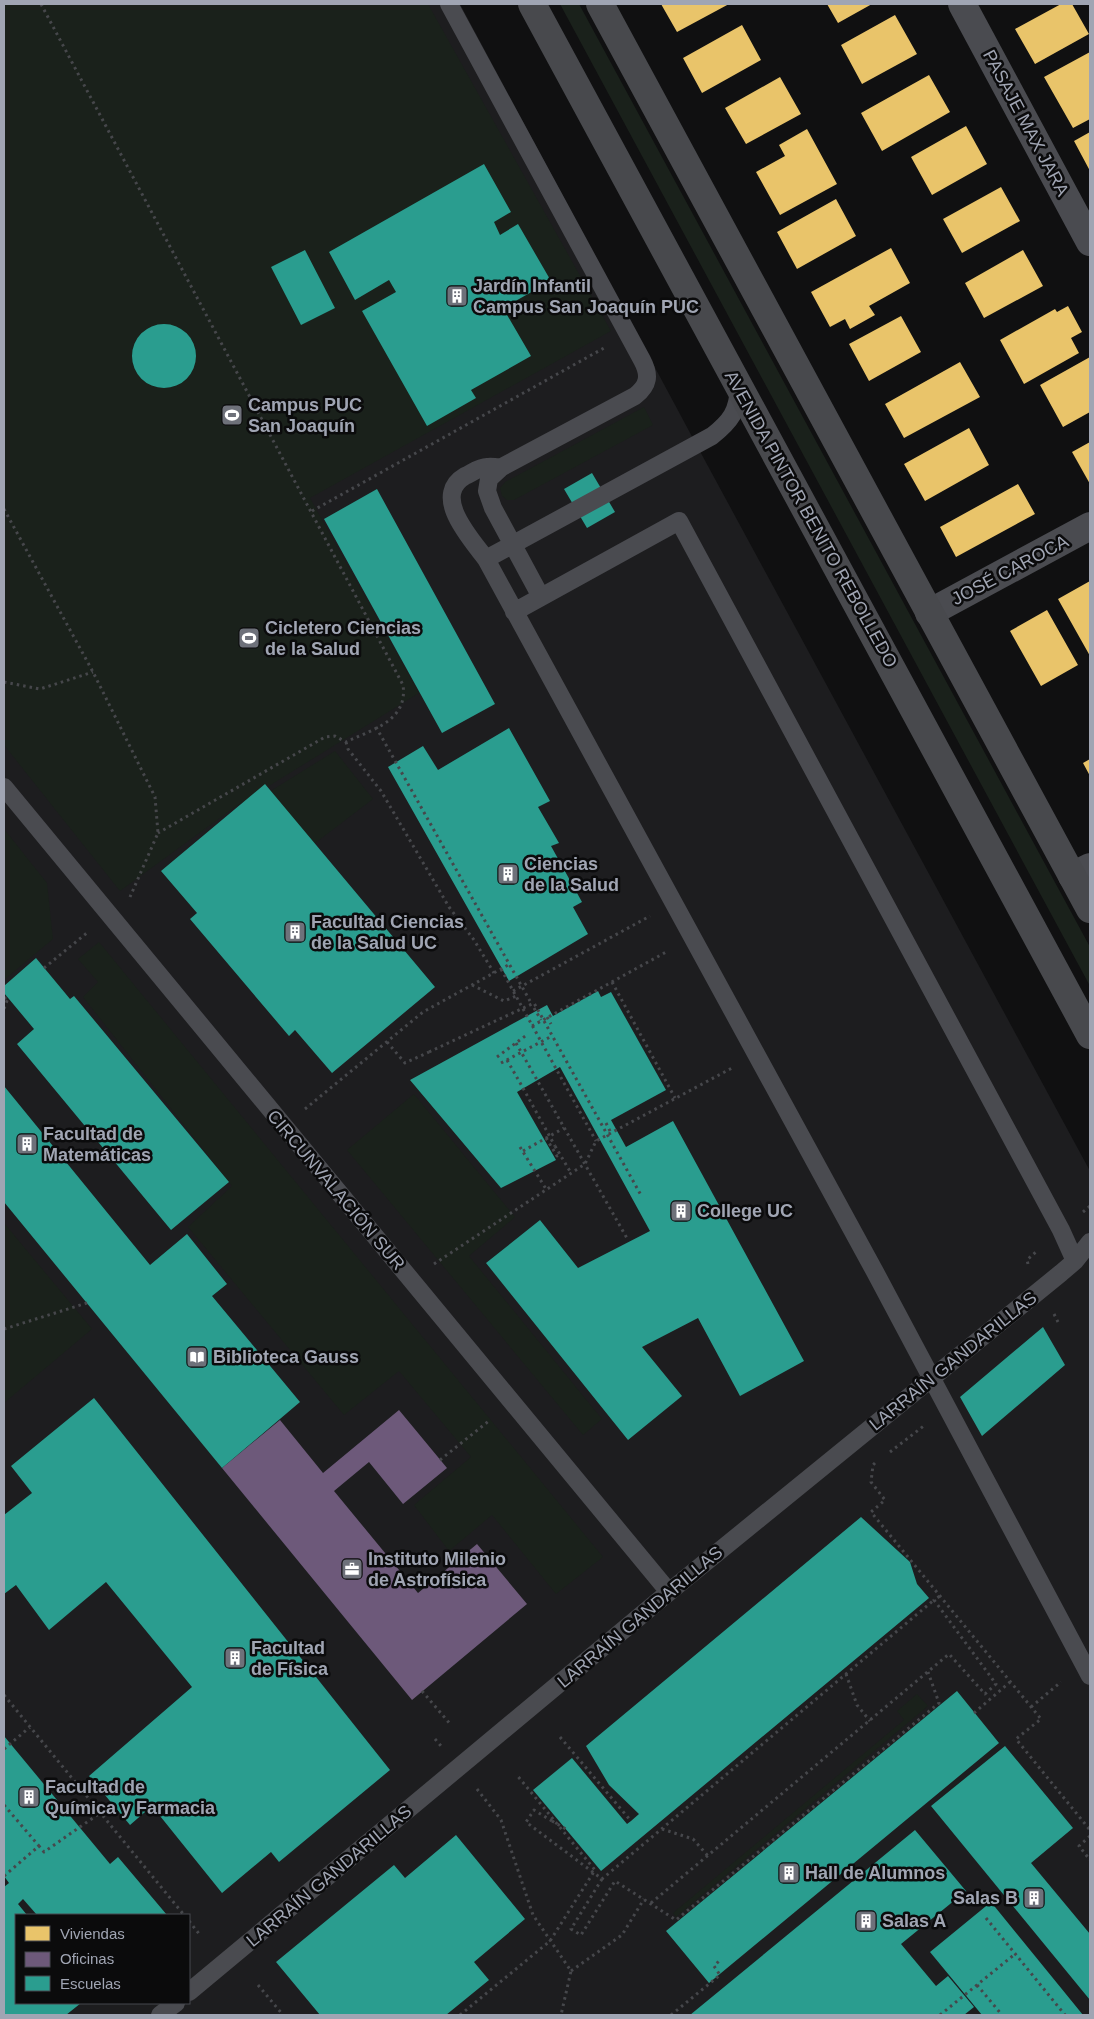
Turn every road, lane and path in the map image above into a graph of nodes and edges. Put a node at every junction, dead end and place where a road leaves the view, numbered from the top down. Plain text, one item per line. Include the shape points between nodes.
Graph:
1 (41, 4) edge
2 (449, 4) edge
3 (532, 4) edge
4 (600, 4) edge
5 (962, 4) edge
6 (1090, 242) edge
7 (607, 347) dead end
8 (739, 387) junction
9 (502, 467) junction
10 (4, 508) edge
11 (312, 511) junction
12 (1090, 526) edge
13 (511, 544) junction
14 (486, 559) junction
15 (541, 598) junction
16 (514, 612) junction
17 (929, 612) junction
18 (93, 672) junction
19 (4, 682) edge
20 (376, 727) junction
21 (346, 742) junction
22 (4, 787) edge
23 (158, 833) junction
24 (1081, 871) edge
25 (124, 902) dead end
26 (1090, 909) edge
27 (652, 915) dead end
28 (92, 929) dead end
29 (671, 950) dead end
30 (510, 964) junction
31 (44, 968) dead end
32 (501, 969) junction
33 (494, 973) junction
34 (612, 982) junction
35 (471, 985) junction
36 (522, 986) junction
37 (513, 991) junction
38 (516, 996) junction
39 (4, 998) edge
40 (530, 1001) dead end
41 (534, 1008) dead end
42 (4, 1009) edge
43 (547, 1017) junction
44 (541, 1020) junction
45 (551, 1024) dead end
46 (532, 1026) junction
47 (531, 1032) junction
48 (1090, 1035) edge
49 (552, 1036) junction
50 (387, 1042) junction
51 (516, 1043) junction
52 (498, 1057) dead end
53 (507, 1060) junction
54 (501, 1063) dead end
55 (735, 1067) dead end
56 (675, 1098) junction
57 (305, 1109) dead end
58 (606, 1123) dead end
59 (564, 1128) junction
60 (611, 1133) junction
61 (546, 1138) junction
62 (596, 1141) junction
63 (560, 1154) junction
64 (584, 1164) junction
65 (571, 1173) junction
66 (546, 1189) junction
67 (642, 1197) dead end
68 (628, 1240) dead end
69 (1090, 1242) edge
70 (1075, 1261) junction
71 (433, 1264) dead end
72 (87, 1304) dead end
73 (4, 1329) edge
74 (931, 1378) junction
75 (947, 1408) junction
76 (494, 1416) dead end
77 (888, 1454) dead end
78 (440, 1460) dead end
79 (880, 1460) dead end
80 (669, 1592) junction
81 (940, 1596) junction
82 (934, 1600) junction
83 (928, 1672) junction
84 (846, 1674) junction
85 (1090, 1676) edge
86 (1063, 1680) dead end
87 (1010, 1682) junction
88 (422, 1691) dead end
89 (4, 1695) edge
90 (1031, 1707) junction
91 (974, 1712) dead end
92 (870, 1721) junction
93 (451, 1725) dead end
94 (30, 1727) junction
95 (560, 1737) dead end
96 (4, 1749) edge
97 (460, 1768) junction
98 (516, 1774) dead end
99 (4, 1805) edge
100 (100, 1813) junction
101 (631, 1821) dead end
102 (566, 1829) dead end
103 (662, 1829) junction
104 (1090, 1830) edge
105 (1090, 1836) edge
106 (39, 1846) junction
107 (708, 1856) junction
108 (1090, 1860) edge
109 (593, 1872) junction
110 (4, 1876) edge
111 (602, 1879) junction
112 (644, 1899) junction
113 (651, 1903) junction
114 (183, 1914) edge
115 (986, 1918) dead end
116 (190, 1922) edge
117 (200, 1935) dead end
118 (550, 1941) junction
119 (1015, 1954) junction
120 (721, 1959) dead end
121 (571, 1971) junction
122 (258, 1985) dead end
123 (977, 1985) junction
124 (190, 1991) edge
125 (175, 2004) edge
126 (160, 2015) edge
127 (283, 2015) edge
128 (460, 2015) edge
129 (561, 2015) edge
130 (671, 2015) edge
131 (940, 2015) edge
132 (1002, 2015) edge
133 (1065, 2015) edge

1 - 11 path
2 - 9 lane via 648,376 646,384 635,396
3 - 8 street, AVENIDA PINTOR BENITO REBOLLEDO
4 - 17 street
5 - 6 street, PASAJE MAX JARA
7 - 11 path
8 - 13 lane via 738,403 728,423 712,436
8 - 48 street, AVENIDA PINTOR BENITO REBOLLEDO
9 - 13 lane via 489,478 487,491
9 - 14 lane via 480,468 462,478 452,492 453,510
10 - 18 path
11 - 20 path via 403,685 405,696 396,715
12 - 17 street, JOSÉ CAROCA
13 - 14 lane
13 - 15 lane
14 - 16 lane
15 - 16 lane
15 - 70 lane via 680,521
16 - 74 lane
17 - 24 street
18 - 19 path via 40,689
18 - 23 path via 156,797
20 - 21 path
20 - 30 path
21 - 23 path via 335,736 326,737
21 - 33 path via 348,750 380,791 449,907
22 - 80 lane, CIRCUNVALACIÓN SUR
23 - 25 path via 130,897
24 - 26 street
27 - 36 path
28 - 31 path
29 - 34 path
30 - 32 path
30 - 36 path
32 - 33 path
32 - 37 path
33 - 35 path
34 - 43 path
34 - 56 path
35 - 38 path via 504,1001
35 - 50 path via 423,1012
36 - 37 path
36 - 40 path
37 - 38 path
38 - 46 path
39 - 42 path via 8,998
41 - 44 path
43 - 44 path
43 - 45 path
44 - 46 path
46 - 47 path
47 - 51 path
47 - 62 path
49 - 50 path, bridge via 534,1003 405,1063
49 - 53 path, bridge
49 - 67 path, bridge
50 - 57 path
51 - 52 path
51 - 59 path
53 - 54 path, bridge
53 - 63 path, bridge
55 - 56 path
56 - 60 path
58 - 60 path
59 - 61 path
59 - 64 path
60 - 62 path
61 - 63 path via 557,1156
61 - 66 path via 521,1149
62 - 64 path
63 - 65 path
64 - 65 path
64 - 68 path
65 - 66 path
66 - 71 path
69 - 70 lane, LARRAÍN GANDARILLAS
70 - 74 lane, LARRAÍN GANDARILLAS
72 - 73 path
74 - 75 lane
74 - 80 lane, LARRAÍN GANDARILLAS
75 - 77 path
75 - 85 lane
76 - 78 path
79 - 81 path via 873,1466 871,1482 885,1500 871,1512
80 - 97 lane, LARRAÍN GANDARILLAS
81 - 82 path
81 - 87 path
82 - 83 path via 996,1684 985,1694 949,1654
82 - 84 path
83 - 92 path
83 - 113 path via 939,1703 792,1826 676,1920
84 - 92 path via 857,1705
84 - 103 path
86 - 90 path
87 - 90 path
87 - 91 path
88 - 93 path
89 - 94 path
90 - 104 path via 1041,1719 1016,1740
92 - 107 path
94 - 96 path
94 - 100 path
95 - 101 path
97 - 118 path via 501,1820 533,1915
97 - 124 lane, LARRAÍN GANDARILLAS
98 - 109 path via 595,1870
99 - 106 path
100 - 106 path via 44,1852
100 - 114 path
102 - 109 path, bridge via 534,1810 526,1822
103 - 107 path via 693,1839
103 - 111 path
105 - 108 path via 1079,1846
106 - 110 path
107 - 113 path
109 - 111 path
109 - 118 path
111 - 112 path via 571,1929 581,1935 615,1881
112 - 113 path
112 - 121 path via 622,1935
115 - 119 path
116 - 117 path
118 - 121 path
118 - 128 path
119 - 123 path
119 - 133 path
120 - 130 path via 714,1966 720,1975
121 - 129 path
122 - 127 path
123 - 131 path
123 - 132 path
125 - 126 lane

